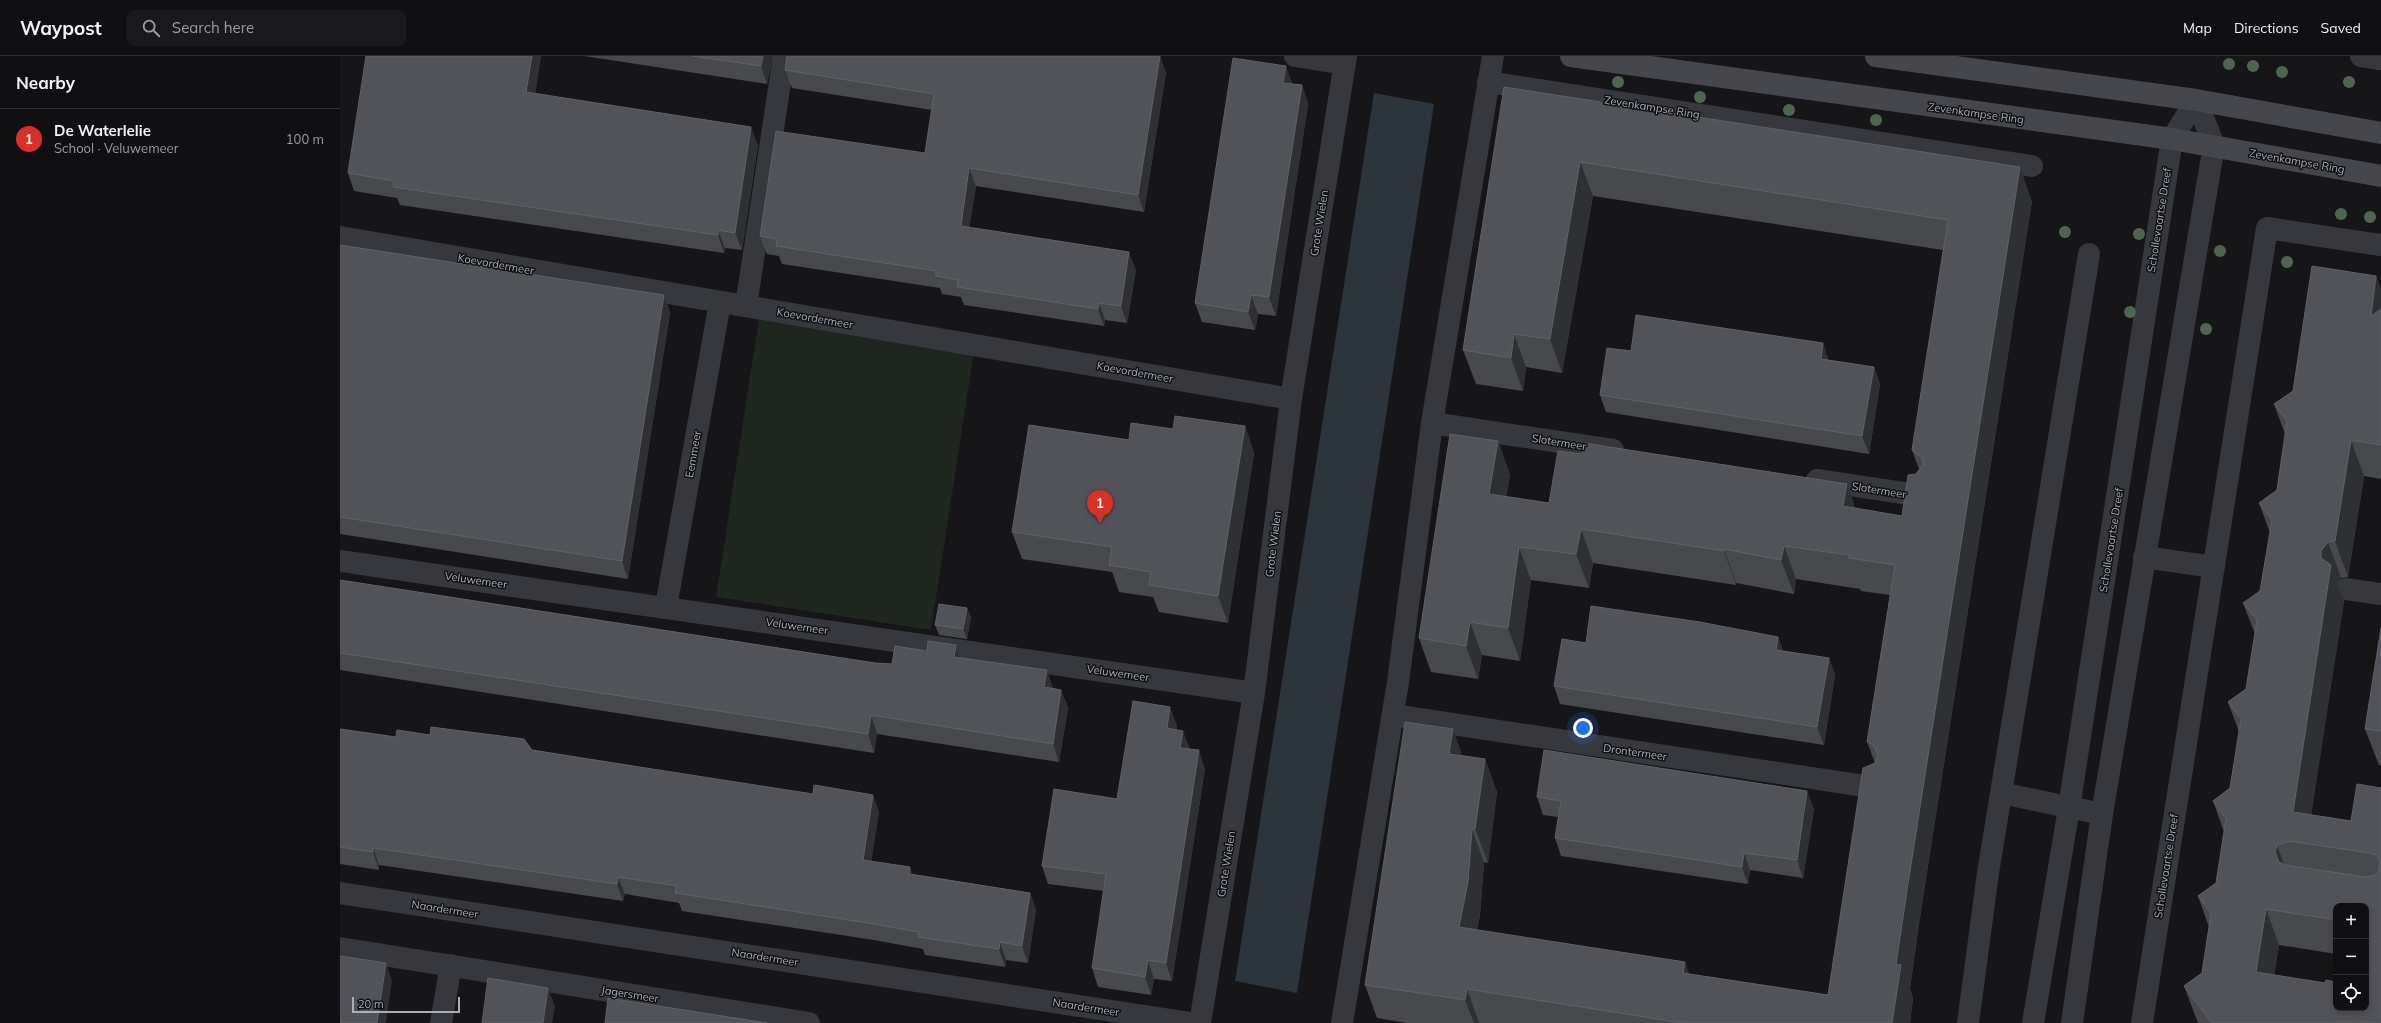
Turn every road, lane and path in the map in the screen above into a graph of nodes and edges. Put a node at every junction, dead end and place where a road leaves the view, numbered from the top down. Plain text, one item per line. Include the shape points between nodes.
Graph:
1 (784, 56) edge
2 (1295, 56) edge
3 (1492, 56) edge
4 (1570, 56) edge
5 (1876, 56) edge
6 (2361, 56) edge
7 (2381, 59) edge
8 (1346, 60) edge
9 (1488, 82) junction
10 (2196, 100) junction
11 (2381, 133) edge
12 (2172, 139) junction
13 (2214, 145) junction
14 (2032, 166) dead end
15 (2381, 176) edge
16 (340, 237) edge
17 (2381, 245) edge
18 (2089, 254) dead end
19 (720, 302) junction
20 (746, 306) junction
21 (1291, 399) junction
22 (1432, 423) junction
23 (1634, 453) edge
24 (1797, 477) edge
25 (1922, 496) edge
26 (2144, 557) junction
27 (340, 561) edge
28 (2214, 567) junction
29 (2346, 589) dead end
30 (2381, 594) edge
31 (666, 607) junction
32 (1254, 693) junction
33 (1393, 716) junction
34 (1878, 788) edge
35 (2001, 793) junction
36 (2069, 808) junction
37 (2102, 814) junction
38 (340, 893) edge
39 (340, 948) edge
40 (451, 965) junction
41 (441, 1023) edge
42 (809, 1023) edge
43 (1191, 1023) edge
44 (1200, 1023) edge
45 (1342, 1023) edge
46 (1968, 1023) edge
47 (2033, 1023) edge
48 (2072, 1023) edge
49 (2142, 1023) edge

1 - 20 street
2 - 8 street
3 - 9 street
4 - 12 main road, Zevenkampse Ring
5 - 10 main road
6 - 7 street
8 - 21 street, Grote Wielen
9 - 14 street, Zevenkampse Ring
9 - 22 street
10 - 11 main road
10 - 12 street, Schollevaartse Dreef
10 - 13 street
12 - 13 main road, Zevenkampse Ring
12 - 36 street, Schollevaartse Dreef
13 - 15 main road, Zevenkampse Ring
13 - 26 street
16 - 19 street, Koevordermeer
17 - 28 street, Schollevaartse Dreef via 2267,228
18 - 35 street
19 - 20 street, Koevordermeer
19 - 31 street, Eemmeer
20 - 21 street, Koevordermeer
21 - 32 street, Grote Wielen
22 - 23 street, Slotermeer
22 - 33 street
24 - 25 street, Slotermeer
26 - 28 street
26 - 37 street
27 - 31 street, Veluwemeer
28 - 49 street, Schollevaartse Dreef
29 - 30 street
31 - 32 street, Veluwemeer
32 - 44 street, Grote Wielen
33 - 34 street, Drontermeer
33 - 45 street
35 - 36 street
35 - 46 street
36 - 37 street
36 - 47 street, Schollevaartse Dreef
37 - 48 street
38 - 43 street, Naardermeer
39 - 40 street, Jagersmeer
40 - 41 street
40 - 42 street, Jagersmeer

